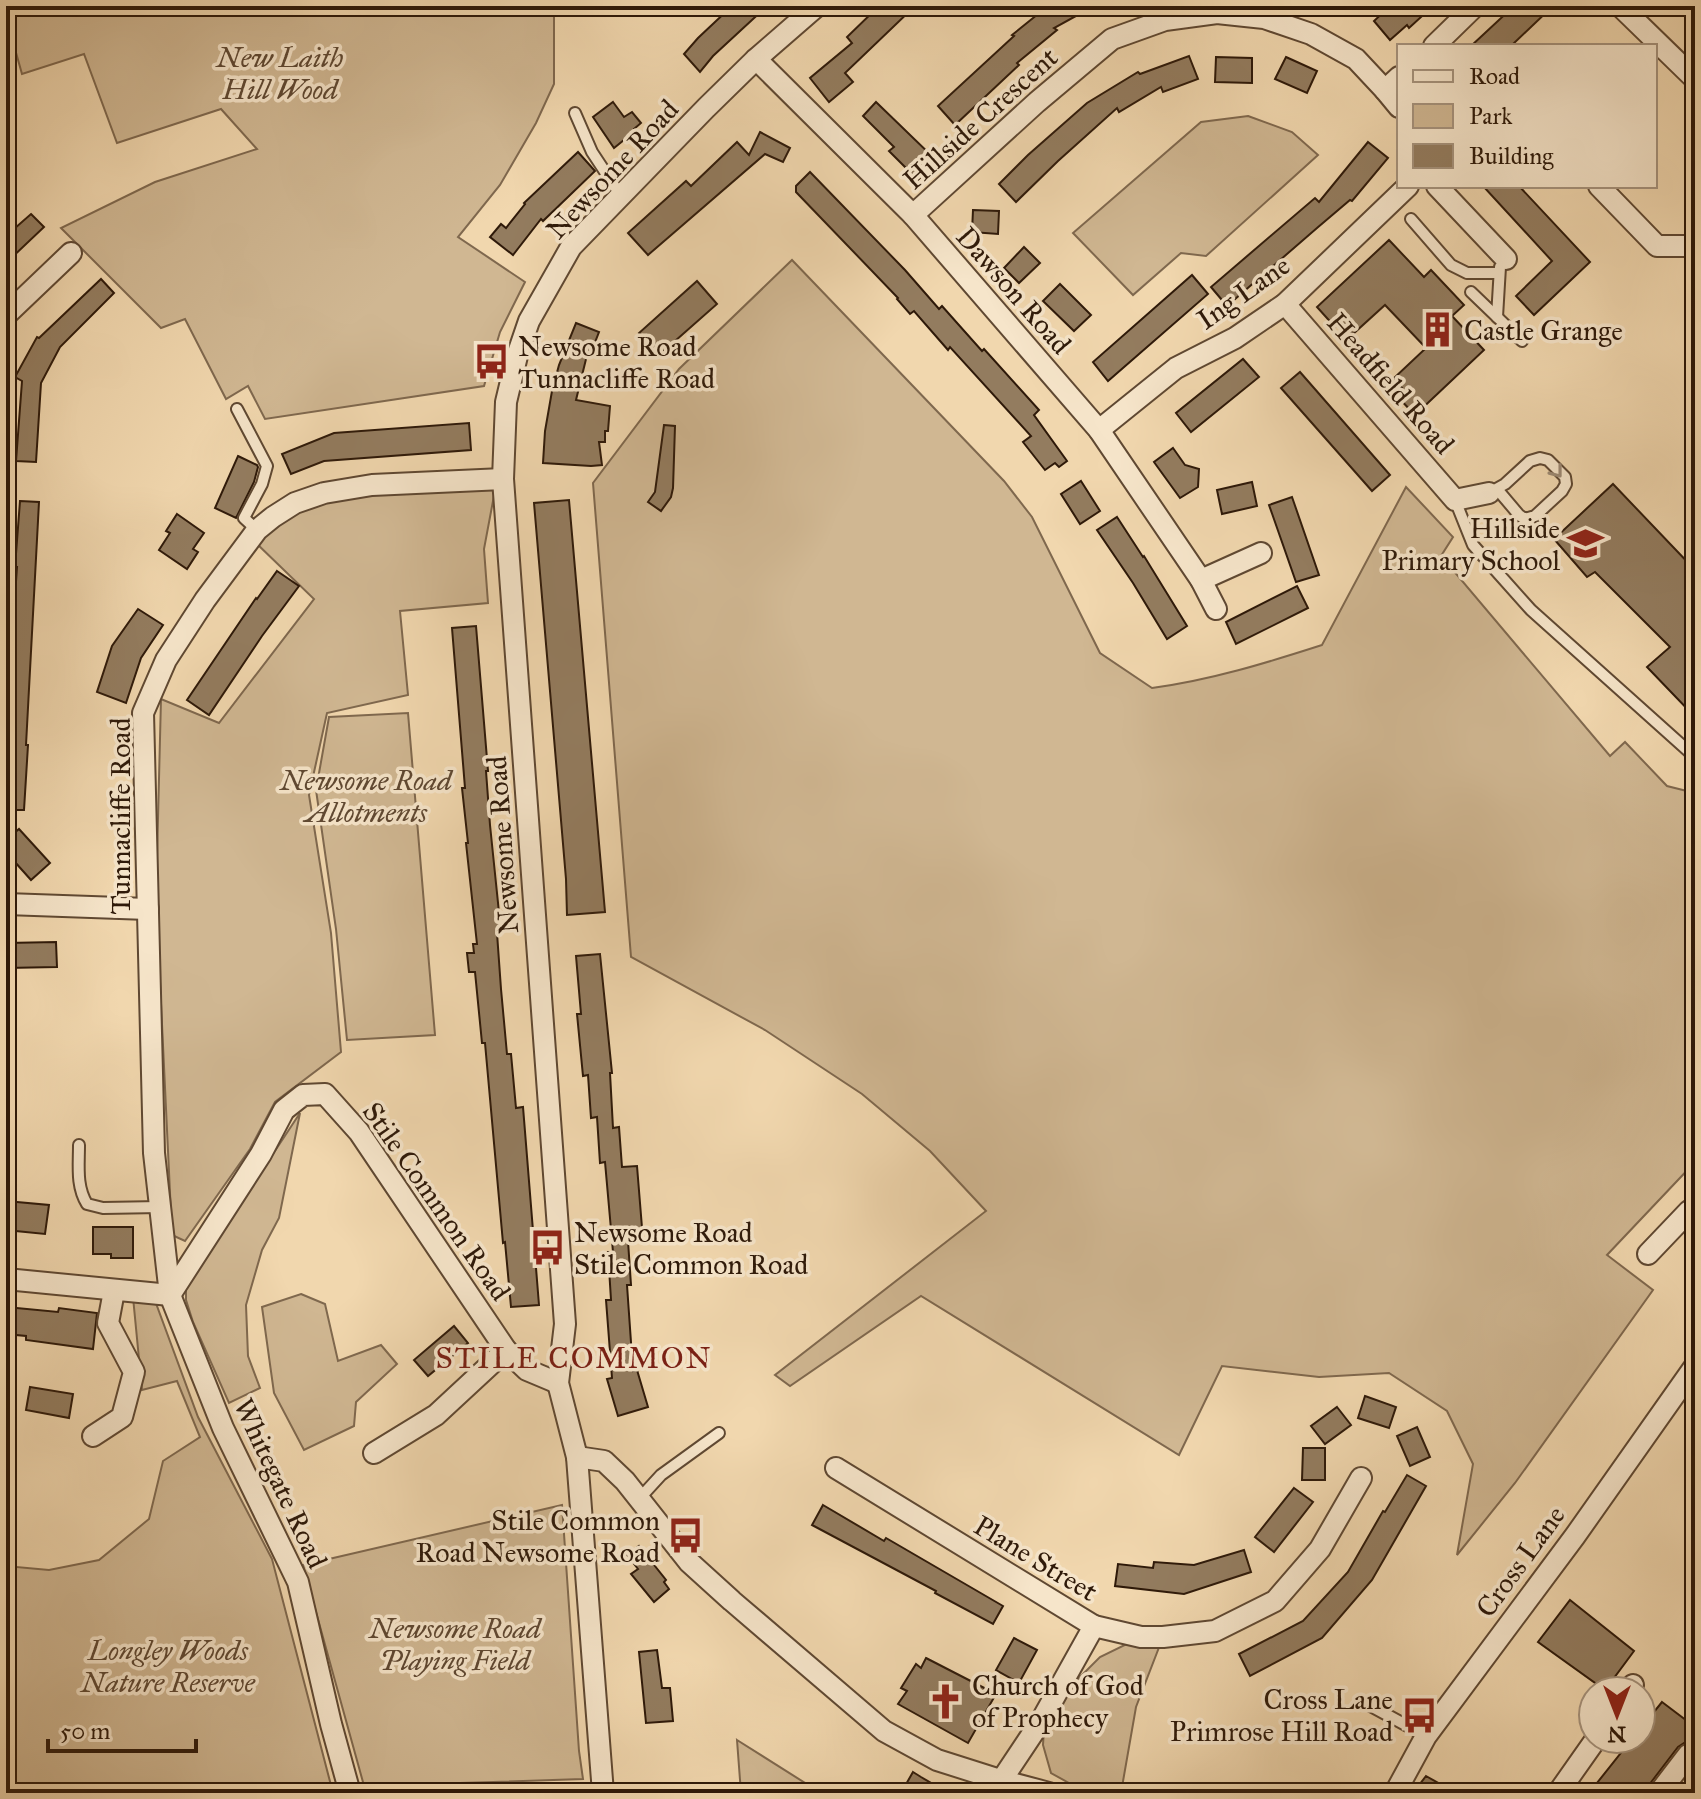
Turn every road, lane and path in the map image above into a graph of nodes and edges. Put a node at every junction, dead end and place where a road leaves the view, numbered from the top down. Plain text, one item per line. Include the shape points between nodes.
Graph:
1 (817, 6) edge
2 (1475, 6) edge
3 (1620, 6) edge
4 (1439, 44) edge
5 (756, 59) junction
6 (1695, 79) edge
7 (1392, 83) edge
8 (575, 113) dead end
9 (1406, 188) edge
10 (1439, 188) edge
11 (1601, 188) edge
12 (621, 196) junction
13 (913, 215) junction
14 (1411, 219) dead end
15 (1695, 246) edge
16 (71, 253) dead end
17 (1502, 266) junction
18 (1471, 292) dead end
19 (1285, 304) junction
20 (6, 315) edge
21 (1497, 317) junction
22 (1522, 341) dead end
23 (237, 409) dead end
24 (1099, 430) junction
25 (503, 479) junction
26 (1493, 491) junction
27 (1455, 500) junction
28 (257, 530) junction
29 (1261, 553) dead end
30 (1201, 580) junction
31 (1216, 609) dead end
32 (1695, 757) edge
33 (6, 904) edge
34 (148, 909) junction
35 (79, 1145) dead end
36 (160, 1207) junction
37 (1695, 1216) edge
38 (1648, 1254) dead end
39 (6, 1279) edge
40 (114, 1291) junction
41 (170, 1295) junction
42 (506, 1350) junction
43 (1695, 1366) edge
44 (558, 1383) junction
45 (719, 1433) dead end
46 (93, 1436) dead end
47 (374, 1453) dead end
48 (577, 1457) junction
49 (836, 1468) dead end
50 (1361, 1478) dead end
51 (639, 1499) junction
52 (1094, 1626) junction
53 (1367, 1704) dead end
54 (1426, 1736) junction
55 (1695, 1752) edge
56 (1585, 1755) edge
57 (996, 1787) edge
58 (350, 1793) edge
59 (603, 1793) edge
60 (1049, 1793) edge
61 (1395, 1793) edge
62 (1558, 1793) edge
63 (1659, 1793) edge

1 - 5 street, Newsome Road
2 - 4 street
3 - 6 street
5 - 12 street, Newsome Road
5 - 13 street, Dawson Road
7 - 13 street, Hillside Crescent via 1311,34 1264,18 1217,13 1165,20 1112,39
8 - 12 lane via 592,152
9 - 19 street, Ing Lane
10 - 17 street
11 - 15 street via 1657,246
12 - 25 street, Newsome Road via 571,247 529,321 506,402
13 - 24 street, Dawson Road
14 - 17 lane via 1451,265 1467,273
16 - 20 street
17 - 21 lane
18 - 21 lane
19 - 24 street, Ing Lane via 1235,338 1176,368
19 - 27 street, Headfield Road
21 - 22 lane
23 - 28 lane via 267,466 244,518
24 - 30 street, Dawson Road
25 - 28 street, Tunnacliffe Road via 372,485 324,493 295,503
25 - 44 street, Newsome Road via 565,1324
26 -> 26 lane via 1540,458 1565,477 1562,491 1525,519
26 - 27 street
27 - 32 lane via 1473,545 1531,610
28 - 34 street, Tunnacliffe Road via 166,660 143,713
29 - 30 street
30 - 31 street, Dawson Road
33 - 34 street
34 - 36 street, Tunnacliffe Road
35 - 36 lane via 81,1194 87,1204
36 - 41 street, Tunnacliffe Road
37 - 38 street via 1689,1211
39 - 40 street
40 - 41 street
40 - 46 street via 108,1323 134,1372 122,1417
41 - 42 street, Stile Common Road via 284,1110 303,1095 325,1094 359,1132
41 - 58 street, Whitegate Road via 223,1428 298,1582
42 - 44 street, Stile Common Road via 527,1370
42 - 47 street via 436,1415
43 - 54 street, Cross Lane
44 - 48 street, Newsome Road
45 - 51 lane via 661,1475
48 - 51 street via 604,1461
48 - 59 street, Newsome Road
49 - 52 street, Plane Street
50 - 52 street via 1320,1549 1275,1601 1215,1631 1141,1637
51 - 57 street via 689,1562 884,1731
52 - 57 street, Plane Street via 1041,1721
53 - 54 lane
54 - 61 street, Cross Lane
55 - 63 street
56 - 62 street
57 - 60 street

